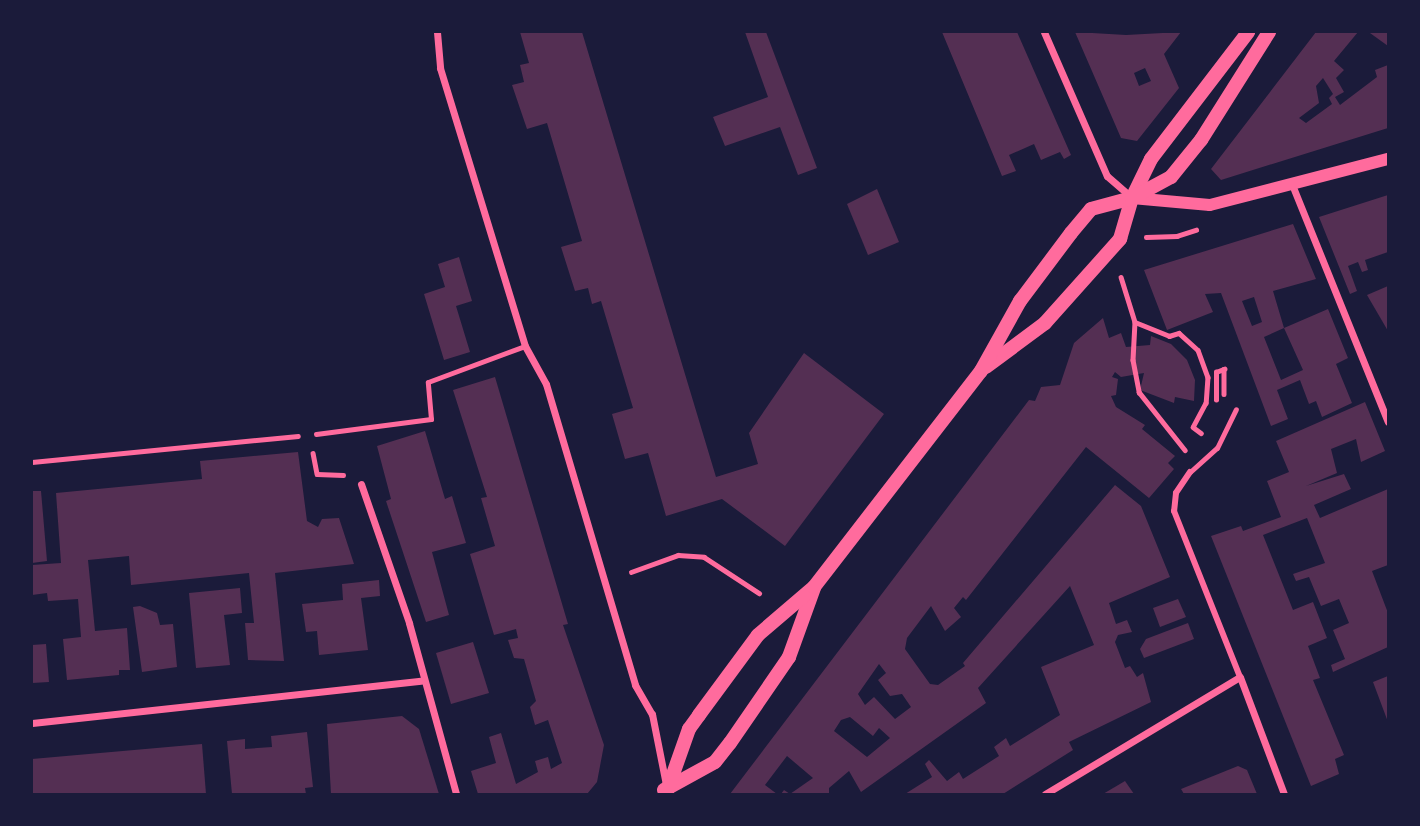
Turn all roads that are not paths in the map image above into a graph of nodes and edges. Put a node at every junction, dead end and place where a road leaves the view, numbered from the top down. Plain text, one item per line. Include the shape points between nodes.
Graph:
1 (437, 32) edge
2 (1044, 32) edge
3 (1248, 32) edge
4 (1269, 32) edge
5 (1388, 159) edge
6 (1293, 187) junction
7 (1132, 198) junction
8 (525, 346) junction
9 (981, 371) junction
10 (1236, 409) dead end
11 (1388, 422) edge
12 (313, 434) road end
13 (1189, 472) joint
14 (361, 484) dead end
15 (814, 587) junction
16 (1240, 677) junction
17 (421, 681) junction
18 (32, 723) edge
19 (664, 793) edge
20 (457, 794) edge
21 (1045, 794) edge
22 (1284, 794) edge

1 - 8 street via 439,68
2 - 7 street via 1107,176
3 - 7 main road via 1167,139
4 - 7 main road via 1189,156 1171,177
5 - 6 street
6 - 7 street via 1197,206
6 - 11 street
7 - 9 main road via 1121,239 1100,264 1045,323
7 - 9 main road via 1091,209 1020,301
8 - 12 lane via 428,382 431,419
8 - 19 street via 546,384 635,685 652,714
9 - 15 main road
10 - 13 lane via 1217,448
13 - 16 street via 1176,493 1174,511
14 - 17 street via 409,623
15 - 19 main road via 758,635 699,715
15 - 19 main road via 789,657 730,743 715,762
16 - 21 street
16 - 22 street
17 - 18 street
17 - 20 street

